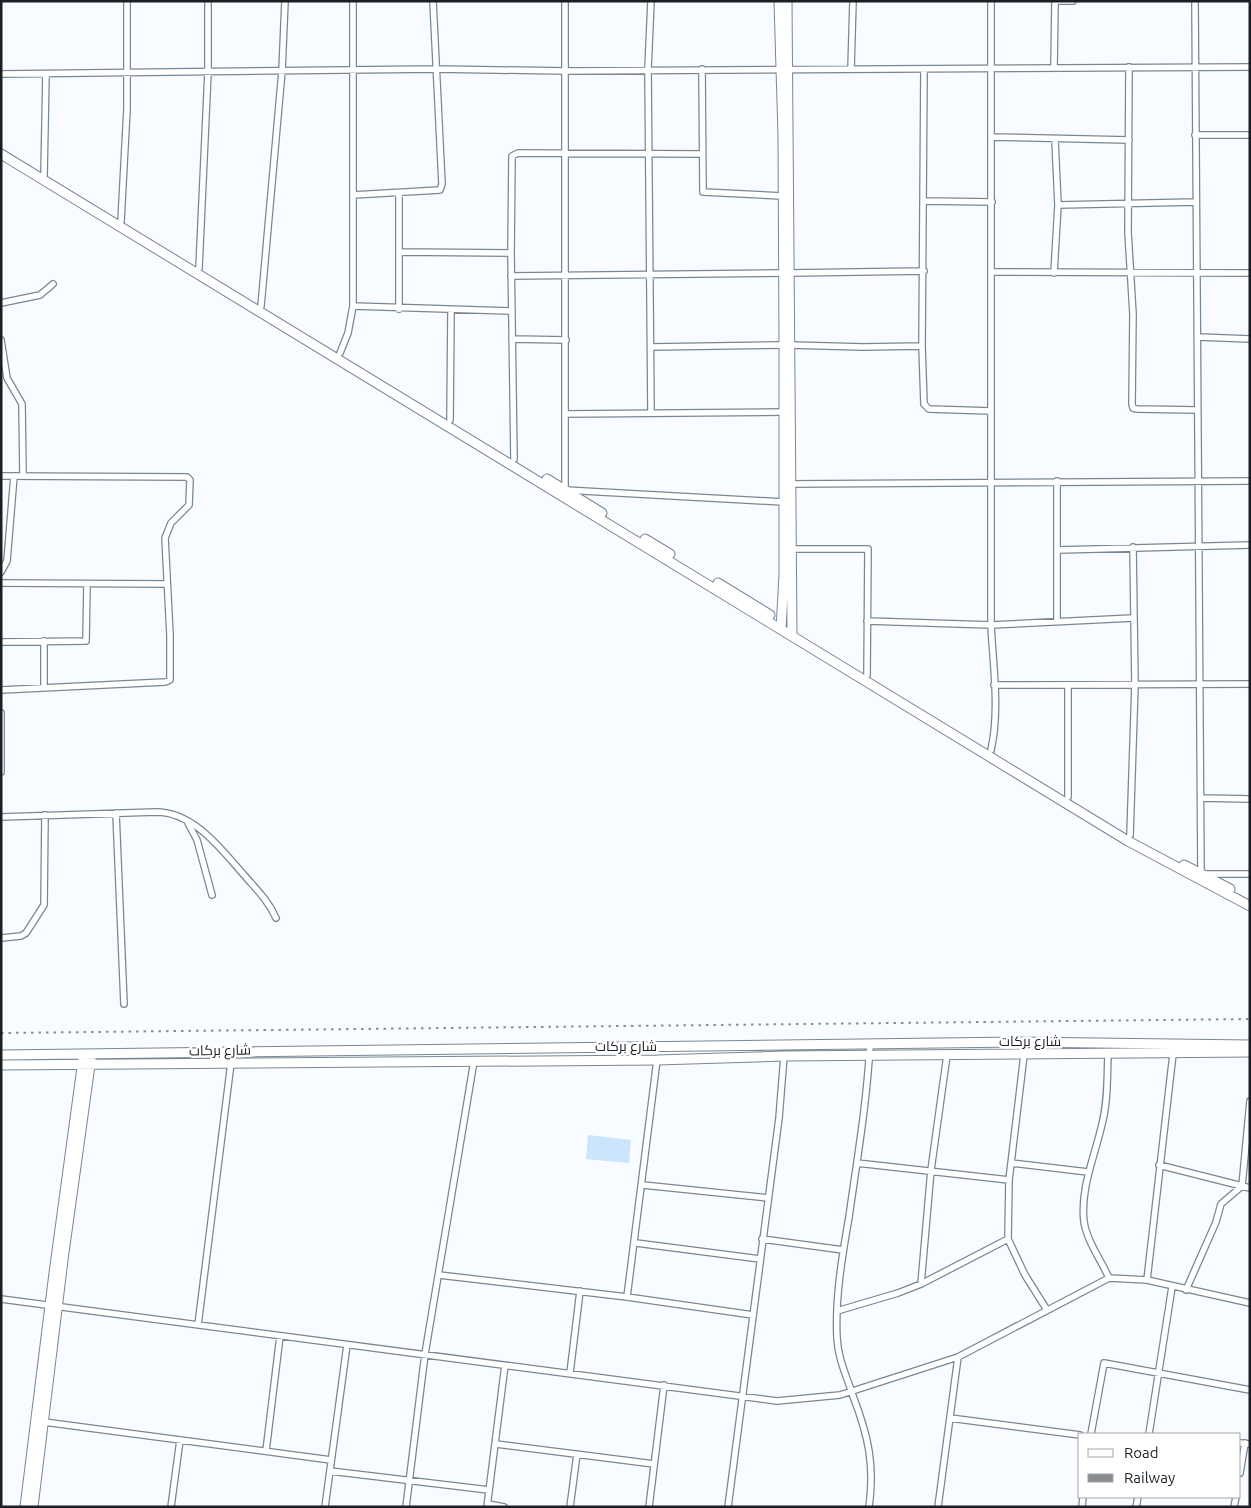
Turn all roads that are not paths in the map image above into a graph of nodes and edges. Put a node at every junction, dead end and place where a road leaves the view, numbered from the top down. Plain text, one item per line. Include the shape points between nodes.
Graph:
1 (127, 1) edge
2 (208, 1) edge
3 (285, 1) edge
4 (353, 1) edge
5 (433, 1) edge
6 (565, 1) edge
7 (651, 1) edge
8 (779, 1) edge
9 (787, 1) edge
10 (853, 1) edge
11 (991, 1) edge
12 (1055, 1) edge
13 (1073, 1) edge
14 (1195, 1) edge
15 (1130, 67) junction
16 (1195, 67) junction
17 (1250, 67) edge
18 (851, 68) junction
19 (991, 68) junction
20 (1054, 68) junction
21 (436, 69) junction
22 (648, 69) junction
23 (702, 69) junction
24 (785, 69) junction
25 (924, 69) junction
26 (353, 70) junction
27 (282, 71) junction
28 (566, 71) junction
29 (208, 72) junction
30 (128, 73) junction
31 (1, 74) edge
32 (46, 74) junction
33 (1250, 134) edge
34 (1195, 135) junction
35 (991, 137) junction
36 (1055, 140) junction
37 (1129, 140) junction
38 (1, 149) edge
39 (567, 153) junction
40 (1, 154) edge
41 (649, 154) junction
42 (701, 154) junction
43 (44, 175) junction
44 (399, 194) junction
45 (353, 195) junction
46 (783, 196) junction
47 (925, 200) junction
48 (992, 202) junction
49 (1196, 202) junction
50 (1129, 203) junction
51 (1058, 205) junction
52 (121, 221) junction
53 (401, 252) junction
54 (510, 253) junction
55 (199, 268) junction
56 (924, 271) junction
57 (992, 272) junction
58 (786, 273) junction
59 (1054, 273) junction
60 (1250, 273) edge
61 (1130, 274) junction
62 (1198, 274) junction
63 (566, 275) junction
64 (511, 276) junction
65 (651, 276) junction
66 (53, 284) dead end
67 (1, 303) edge
68 (261, 306) junction
69 (352, 306) junction
70 (399, 309) junction
71 (451, 310) junction
72 (512, 311) junction
73 (290, 327) junction
74 (1198, 337) junction
75 (512, 339) junction
76 (1250, 339) edge
77 (1, 340) edge
78 (566, 340) junction
79 (787, 345) junction
80 (922, 346) junction
81 (651, 347) junction
82 (340, 353) junction
83 (1197, 410) junction
84 (991, 411) junction
85 (651, 412) junction
86 (784, 412) junction
87 (565, 414) junction
88 (450, 420) junction
89 (514, 459) junction
90 (1, 476) edge
91 (14, 476) junction
92 (23, 476) junction
93 (1057, 481) junction
94 (1199, 481) junction
95 (1250, 481) edge
96 (991, 482) junction
97 (786, 484) junction
98 (565, 490) junction
99 (783, 502) junction
100 (1200, 545) junction
101 (1250, 545) edge
102 (1133, 547) junction
103 (790, 549) junction
104 (1058, 550) junction
105 (1, 572) edge
106 (1, 583) edge
107 (87, 584) junction
108 (166, 584) junction
109 (1133, 618) junction
110 (867, 621) junction
111 (1057, 621) junction
112 (991, 625) junction
113 (781, 626) junction
114 (792, 632) junction
115 (44, 641) junction
116 (1, 642) edge
117 (867, 675) junction
118 (1250, 684) edge
119 (994, 685) junction
120 (1135, 685) junction
121 (1202, 685) junction
122 (1068, 686) junction
123 (44, 688) junction
124 (1, 690) edge
125 (1, 713) edge
126 (991, 750) junction
127 (1, 772) edge
128 (1068, 797) junction
129 (1202, 798) junction
130 (1250, 799) edge
131 (116, 813) junction
132 (45, 815) junction
133 (1, 817) edge
134 (187, 822) junction
135 (1130, 835) junction
136 (1201, 874) junction
137 (1250, 874) edge
138 (1227, 891) junction
139 (212, 895) dead end
140 (1250, 900) edge
141 (1250, 906) edge
142 (276, 918) dead end
143 (1, 938) edge
144 (124, 1004) dead end
145 (870, 1044) junction
146 (1250, 1044) edge
147 (1250, 1052) edge
148 (1173, 1054) junction
149 (1, 1055) edge
150 (947, 1055) junction
151 (1024, 1055) junction
152 (1108, 1055) junction
153 (784, 1056) junction
154 (869, 1056) junction
155 (87, 1059) junction
156 (656, 1060) junction
157 (474, 1062) junction
158 (231, 1064) junction
159 (1, 1065) edge
160 (1250, 1101) edge
161 (857, 1162) junction
162 (1011, 1163) junction
163 (1159, 1165) junction
164 (931, 1170) junction
165 (1088, 1172) junction
166 (1009, 1180) junction
167 (643, 1185) junction
168 (1242, 1186) junction
169 (1250, 1188) edge
170 (768, 1198) junction
171 (762, 1239) junction
172 (1008, 1239) junction
173 (636, 1243) junction
174 (844, 1250) junction
175 (760, 1259) junction
176 (439, 1275) junction
177 (1109, 1278) junction
178 (1147, 1280) junction
179 (921, 1284) junction
180 (1172, 1287) junction
181 (1186, 1290) junction
182 (580, 1291) junction
183 (628, 1296) junction
184 (1, 1299) edge
185 (1250, 1303) edge
186 (54, 1306) junction
187 (1047, 1310) junction
188 (837, 1311) junction
189 (753, 1315) junction
190 (198, 1325) junction
191 (280, 1336) junction
192 (347, 1345) junction
193 (425, 1354) junction
194 (958, 1357) junction
195 (505, 1365) junction
196 (1158, 1372) junction
197 (570, 1373) junction
198 (664, 1385) junction
199 (1250, 1390) edge
200 (852, 1391) junction
201 (743, 1397) junction
202 (950, 1418) junction
203 (44, 1422) junction
204 (1091, 1433) edge
205 (1149, 1433) edge
206 (1078, 1435) edge
207 (180, 1440) junction
208 (496, 1444) junction
209 (1245, 1444) edge
210 (266, 1451) junction
211 (576, 1454) junction
212 (332, 1460) junction
213 (654, 1464) junction
214 (1241, 1467) edge
215 (330, 1471) junction
216 (411, 1480) junction
217 (489, 1490) junction
218 (488, 1505) edge
219 (26, 1507) edge
220 (33, 1507) edge
221 (171, 1507) edge
222 (325, 1507) edge
223 (406, 1507) edge
224 (504, 1507) edge
225 (570, 1507) edge
226 (649, 1507) edge
227 (728, 1507) edge
228 (869, 1507) edge
229 (938, 1507) edge

1 - 30 street
2 - 29 street
3 - 27 street
4 - 26 street
5 - 21 street
6 - 28 street
7 - 22 street
8 - 24 street
9 - 24 street
10 - 18 street
11 - 19 street
12 - 13 street
12 - 20 street
14 - 16 street
15 - 16 street
15 - 20 street
15 - 37 street
16 - 17 street
16 - 34 street
18 - 24 street
18 - 25 street
19 - 20 street
19 - 25 street
19 - 35 street
21 - 26 street
21 - 28 street
21 - 44 street via 442,184 440,190
22 - 23 street
22 - 28 street
22 - 41 street
23 - 24 street
23 - 42 street
24 - 46 street
24 - 58 street
25 - 47 street
26 - 27 street
26 - 45 street
27 - 29 street
27 - 68 street
28 - 39 street
29 - 30 street
29 - 55 street
30 - 32 street
30 - 52 street
31 - 32 street
32 - 43 street
33 - 34 street
34 - 49 street
35 - 36 street
35 - 48 street
36 - 37 street
36 - 51 street
37 - 50 street
38 - 43 street
39 - 41 street
39 - 54 street via 518,153 512,156
39 - 63 street
40 - 73 street
41 - 42 street
41 - 65 street
42 - 46 street via 704,192
43 - 52 street
44 - 45 street
44 - 53 street
45 - 69 street
46 - 58 street
47 - 48 street
47 - 56 street
48 - 57 street
49 - 50 street
49 - 62 street
50 - 51 street
50 - 61 street
51 - 59 street
52 - 55 street
53 - 54 street
53 - 70 street
54 - 64 street
55 - 68 street
56 - 58 street
56 - 80 street
57 - 59 street
57 - 84 street
58 - 65 street
58 - 79 street
59 - 61 street
60 - 62 street
61 - 62 street
61 - 83 street via 1133,408
62 - 74 street
63 - 64 street
63 - 65 street
63 - 78 street
64 - 72 street
65 - 81 street
66 - 67 street via 40,295
68 - 73 street
69 - 70 street
69 - 82 street via 348,333
70 - 71 street
71 - 72 street
71 - 88 street
72 - 75 street
73 - 82 street
73 - 113 street
74 - 76 street
74 - 83 street
75 - 78 street
75 - 89 street
77 - 92 street via 7,378 22,404
78 - 87 street
79 - 80 street
79 - 81 street
79 - 86 street
79 - 97 street
80 - 84 street via 926,408
81 - 85 street
82 - 88 street
83 - 94 street
84 - 96 street
85 - 86 street
85 - 87 street
86 - 97 street
87 - 98 street
88 - 89 street
89 - 98 street
90 - 91 street
91 - 92 street
91 - 105 street via 7,561
92 - 108 street via 155,475 189,478 189,505 167,530
93 - 94 street
93 - 96 street
93 - 104 street
94 - 95 street
94 - 100 street
96 - 97 street
96 - 112 street
97 - 99 street
97 - 103 street
98 - 99 street
98 - 113 street
99 - 113 street
100 - 101 street
100 - 102 street
100 - 121 street
102 - 104 street
102 - 109 street
103 - 110 street via 868,550
103 - 114 street
104 - 111 street
106 - 107 street
107 - 108 street
107 - 115 street via 86,641
108 - 123 street via 170,680
109 - 111 street
109 - 120 street
110 - 112 street
110 - 117 street
111 - 112 street
112 - 119 street
113 - 114 street
114 - 117 street
114 - 138 street via 1128,841
115 - 116 street
115 - 123 street
117 - 126 street
118 - 121 street
119 - 122 street
119 - 126 street
120 - 121 street
120 - 122 street
120 - 135 street
121 - 129 street
122 - 128 street
123 - 124 street
125 - 127 street
126 - 128 street
128 - 135 street
129 - 130 street
129 - 136 street
131 - 132 street
131 - 134 street via 174,813
131 - 144 street
132 - 133 street
132 - 143 street via 44,905 26,933
134 - 139 street via 197,840
134 - 142 street via 229,856 266,900
135 - 136 street
136 - 137 street
136 - 138 street
138 - 140 street
138 - 141 street
145 - 146 street, شارع بركات
145 - 154 street
145 - 155 street, شارع بركات
147 - 148 street, شارع بركات
148 - 152 street, شارع بركات
148 - 163 street
149 - 155 street, شارع بركات
150 - 151 street, شارع بركات
150 - 154 street, شارع بركات
150 - 164 street
151 - 152 street, شارع بركات
151 - 162 street
152 - 165 street via 1106,1102
153 - 154 street, شارع بركات
153 - 156 street, شارع بركات
153 - 170 street
154 - 161 street
155 - 158 street, شارع بركات
155 - 159 street, شارع بركات
155 - 186 street
156 - 157 street, شارع بركات
156 - 167 street
157 - 158 street, شارع بركات
157 - 176 street
158 - 190 street
160 - 168 street
161 - 164 street
161 - 174 street
162 - 165 street
162 - 166 street
163 - 168 street
163 - 178 street
164 - 166 street
164 - 179 street
165 - 177 street via 1084,1222
166 - 172 street
167 - 170 street
167 - 173 street
168 - 169 street
168 - 181 street via 1221,1204
170 - 171 street
171 - 174 street
171 - 175 street
172 - 179 street
172 - 187 street
173 - 175 street
173 - 183 street
174 - 188 street
175 - 189 street
176 - 182 street
176 - 193 street
177 - 178 street
177 - 187 street
178 - 180 street
179 - 188 street
180 - 181 street
180 - 196 street
181 - 185 street
182 - 183 street
182 - 197 street
183 - 189 street
184 - 186 street
186 - 190 street
186 - 203 street
186 - 219 street
187 - 194 street
188 - 200 street via 841,1365
189 - 201 street
190 - 191 street
191 - 192 street
191 - 210 street
192 - 193 street
192 - 212 street
193 - 195 street
193 - 216 street
194 - 200 street
194 - 202 street
195 - 197 street
195 - 208 street
196 - 199 street
196 - 204 street via 1104,1363
196 - 205 street
197 - 198 street
198 - 201 street
198 - 213 street
200 - 201 street via 790,1401
200 - 228 street via 870,1451
201 - 227 street
202 - 206 street
202 - 229 street
203 - 207 street
203 - 220 street
207 - 210 street
207 - 221 street
208 - 211 street
208 - 217 street
209 - 214 street
210 - 212 street
211 - 213 street
211 - 225 street
212 - 215 street
213 - 226 street
215 - 216 street
215 - 222 street
216 - 217 street
216 - 223 street
217 - 218 street
218 - 224 street

